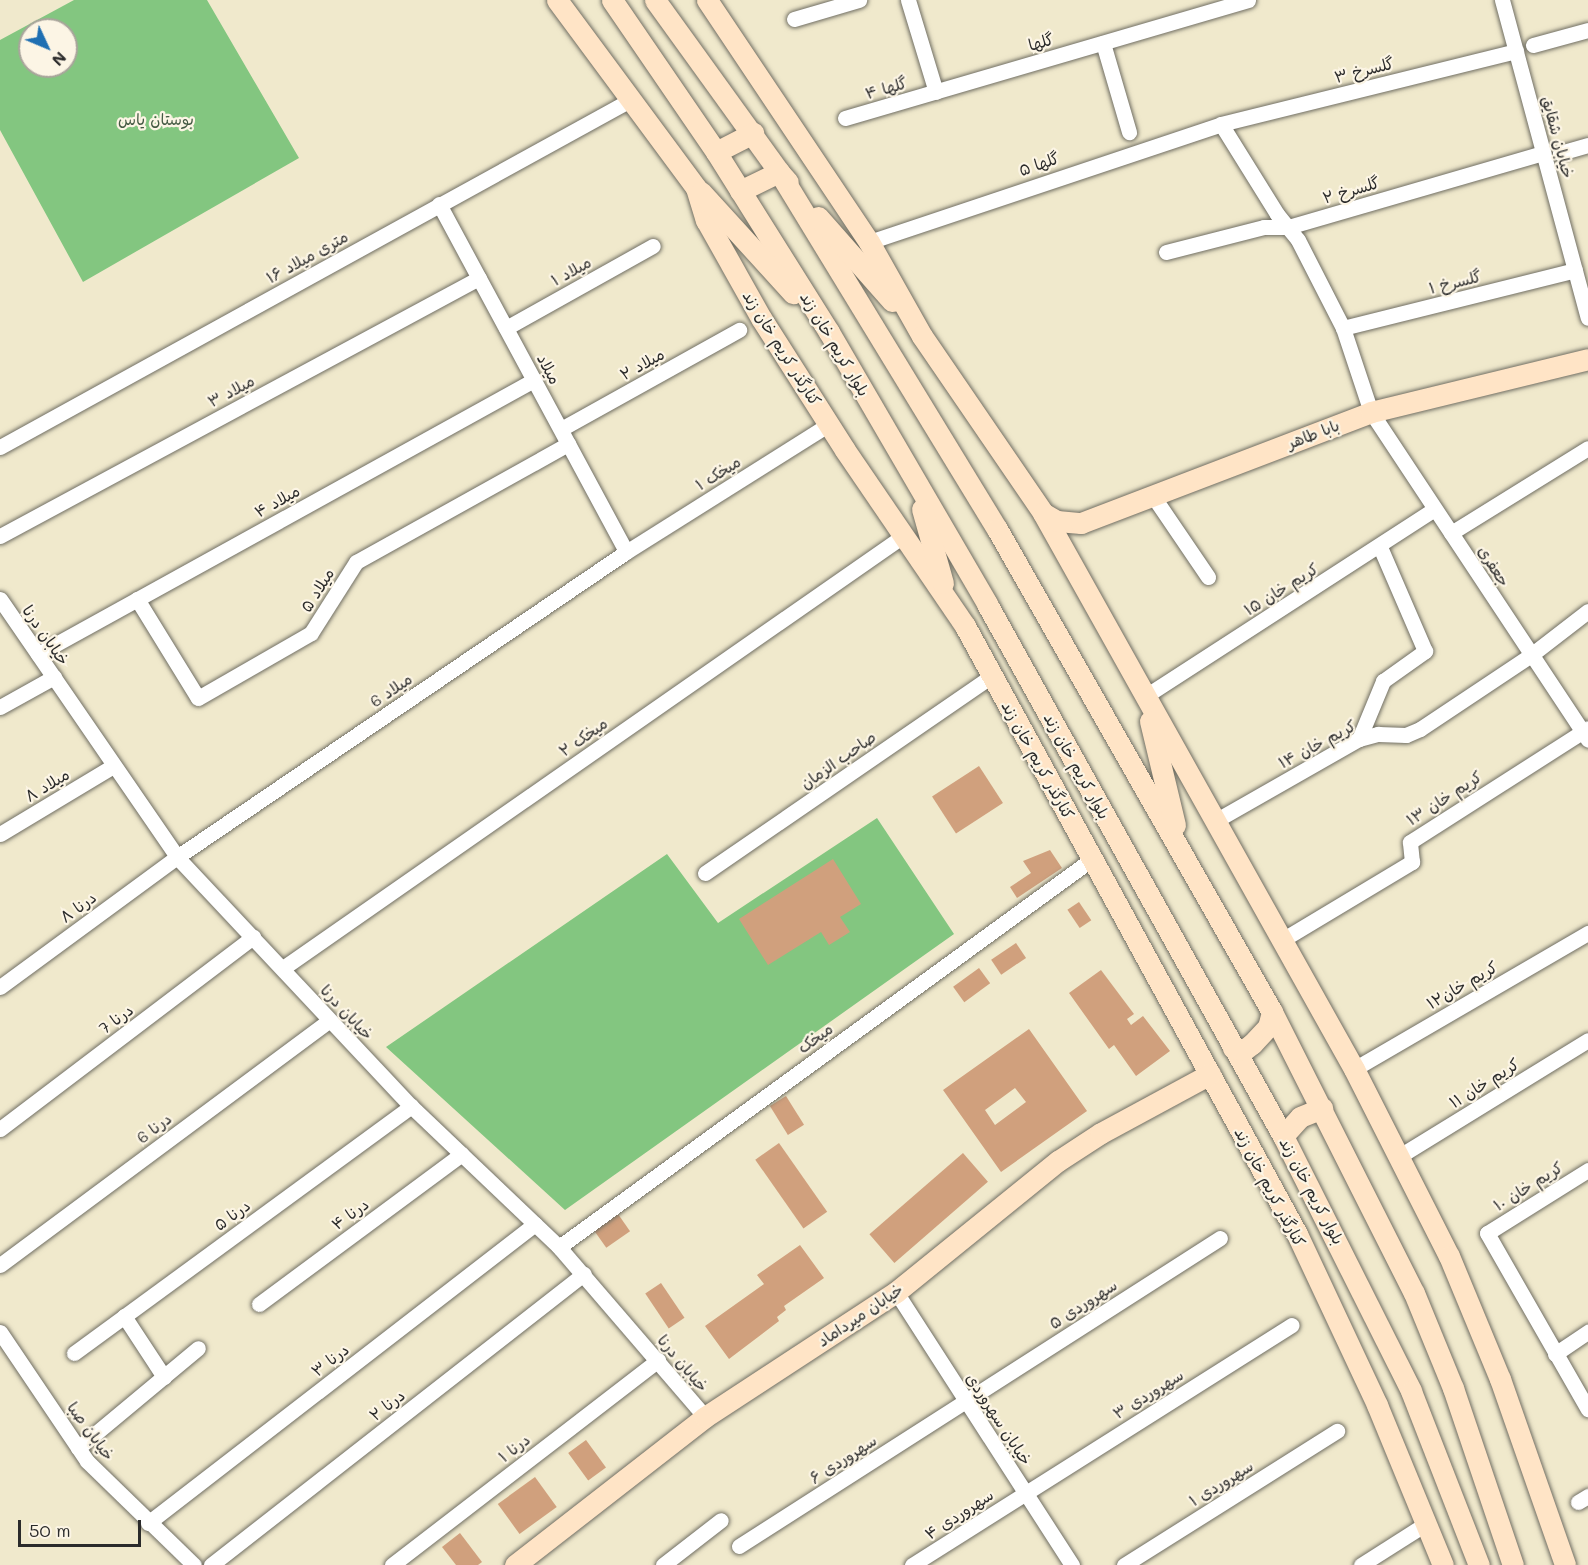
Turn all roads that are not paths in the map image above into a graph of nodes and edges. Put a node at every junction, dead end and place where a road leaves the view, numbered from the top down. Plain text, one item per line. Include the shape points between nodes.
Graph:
1 (557, 0) edge
2 (612, 0) edge
3 (655, 0) edge
4 (707, 0) edge
5 (859, 0) edge
6 (908, 0) edge
7 (1248, 0) edge
8 (1502, 0) edge
9 (794, 19) dead end
10 (1588, 30) edge
11 (1103, 43) junction
12 (1533, 45) dead end
13 (1516, 51) junction
14 (936, 92) junction
15 (632, 99) junction
16 (846, 118) dead end
17 (1221, 124) junction
18 (1129, 132) dead end
19 (753, 133) junction
20 (1588, 145) edge
21 (716, 152) junction
22 (1543, 153) junction
23 (1560, 153) dead end
24 (779, 172) junction
25 (696, 188) junction
26 (740, 191) junction
27 (439, 204) junction
28 (1288, 227) junction
29 (869, 242) junction
30 (653, 246) dead end
31 (1166, 252) dead end
32 (1575, 270) junction
33 (479, 278) junction
34 (1588, 318) edge
35 (507, 328) junction
36 (1343, 328) junction
37 (739, 330) dead end
38 (829, 332) junction
39 (922, 336) junction
40 (1588, 359) edge
41 (534, 380) junction
42 (1371, 412) junction
43 (829, 424) junction
44 (561, 429) junction
45 (568, 444) junction
46 (0, 447) edge
47 (1588, 448) edge
48 (913, 480) junction
49 (1153, 496) junction
50 (1435, 509) junction
51 (1043, 513) junction
52 (1081, 523) junction
53 (1451, 533) junction
54 (0, 536) edge
55 (903, 536) junction
56 (1380, 547) junction
57 (626, 552) junction
58 (1070, 559) junction
59 (1208, 577) dead end
60 (0, 599) edge
61 (137, 599) junction
62 (948, 601) junction
63 (1588, 611) edge
64 (38, 654) junction
65 (1531, 655) junction
66 (992, 676) junction
67 (54, 677) junction
68 (1144, 698) junction
69 (0, 707) edge
70 (1586, 733) edge
71 (1359, 739) junction
72 (113, 766) junction
73 (1215, 821) junction
74 (0, 834) edge
75 (1181, 849) junction
76 (177, 857) junction
77 (1092, 859) junction
78 (705, 873) dead end
79 (1588, 933) edge
80 (253, 937) junction
81 (1282, 940) junction
82 (283, 968) junction
83 (0, 987) edge
84 (1272, 1012) junction
85 (329, 1021) junction
86 (1588, 1040) edge
87 (1233, 1048) junction
88 (1354, 1069) junction
89 (1209, 1074) junction
90 (411, 1106) junction
91 (1322, 1108) junction
92 (0, 1129) edge
93 (1283, 1136) junction
94 (462, 1154) junction
95 (1398, 1157) junction
96 (1588, 1170) edge
97 (535, 1224) junction
98 (1220, 1238) dead end
99 (560, 1247) junction
100 (0, 1265) edge
101 (1351, 1265) junction
102 (584, 1274) junction
103 (1320, 1282) junction
104 (896, 1292) junction
105 (259, 1304) dead end
106 (124, 1316) junction
107 (1291, 1326) dead end
108 (0, 1332) edge
109 (1588, 1332) edge
110 (198, 1348) dead end
111 (74, 1353) dead end
112 (1555, 1354) junction
113 (658, 1360) junction
114 (164, 1377) junction
115 (965, 1401) junction
116 (1588, 1409) edge
117 (705, 1417) junction
118 (1337, 1431) dead end
119 (78, 1448) junction
120 (1025, 1492) junction
121 (722, 1520) dead end
122 (148, 1523) junction
123 (1427, 1523) junction
124 (739, 1546) dead end
125 (194, 1565) edge
126 (212, 1565) edge
127 (392, 1565) edge
128 (515, 1565) edge
129 (663, 1565) edge
130 (912, 1565) edge
131 (1072, 1565) edge
132 (1124, 1565) edge
133 (1361, 1565) edge
134 (1443, 1565) edge
135 (1479, 1565) edge
136 (1513, 1565) edge
137 (1565, 1565) edge

1 - 15 main road, کنارگذر کریم خان زند
2 - 21 main road, بلوار کریم خان زند
3 - 19 main road
4 - 29 main road
5 - 9 street
6 - 14 street
7 - 11 street, گلها
8 - 13 street, خیابان شقایق
10 - 12 street
11 - 14 street, گلها
11 - 18 street
13 - 17 street, گلسرخ ۳
13 - 22 street, خیابان شقایق
14 - 16 street, گلها ۴
15 - 25 main road, کنارگذر کریم خان زند
15 - 27 street, ۱۶ متری میلاد
17 - 28 street, جعفری
17 - 29 street, گلها ۵
19 - 21 main road
19 - 24 main road
20 - 23 street
21 - 26 main road, بلوار کریم خان زند
22 - 28 street, گلسرخ ۲
22 - 32 street, خیابان شقایق
24 - 26 main road
24 - 39 main road
24 - 75 main road via 997,529
25 - 38 main road
25 - 43 main road, کنارگذر کریم خان زند via 706,220 761,318
26 - 38 main road, بلوار کریم خان زند
27 - 33 street, میلاد
27 - 46 street, ۱۶ متری میلاد
28 - 31 street, گلسرخ ۲ via 1264,227
28 - 36 street, جعفری
29 - 39 main road
30 - 35 street, میلاد ۱
32 - 34 street, خیابان شقایق
32 - 36 street, گلسرخ ۱
33 - 35 street, میلاد
33 - 54 street, میلاد ۳
35 - 41 street, میلاد
36 - 42 street, جعفری
37 - 44 street, میلاد ۲
38 - 48 main road, بلوار کریم خان زند
39 - 51 main road
40 - 42 main road, بابا طاهر
41 - 44 street, میلاد
41 - 61 street, میلاد ۴
42 - 49 main road, بابا طاهر
42 - 50 street, جعفری
43 - 55 main road, کنارگذر کریم خان زند
43 - 57 street, میخک ۱
44 - 45 street, میلاد
45 - 57 street, میلاد
45 - 61 street, میلاد ۵ via 356,562 311,633 198,698
47 - 53 street
48 - 62 main road
48 - 87 main road, بلوار کریم خان زند
49 - 52 main road, بابا طاهر
49 - 59 street
50 - 53 street, جعفری
50 - 56 street, کریم خان ۱۵
51 - 52 main road via 1057,520
51 - 58 main road
52 - 58 main road
53 - 65 street, جعفری
55 - 62 main road, کنارگذر کریم خان زند
55 - 82 street, میخک ۲
56 - 68 street, کریم خان ۱۵
56 - 71 street via 1425,651 1383,681
57 - 76 street, میلاد 6
58 - 68 main road
60 - 64 street, خیابان درنا
61 - 64 street, میلاد ۴
62 - 66 main road, کنارگذر کریم خان زند
63 - 65 street, کریم خان ۱۴
64 - 67 street, خیابان درنا
65 - 70 street, جعفری
65 - 71 street, کریم خان ۱۴ via 1420,729 1406,735
66 - 77 main road, کنارگذر کریم خان زند
66 - 78 street, صاحب الزمان
67 - 69 street
67 - 72 street, خیابان درنا
68 - 73 main road
68 - 75 main road
70 - 81 street, کریم خان ۱۳ via 1410,842 1412,862
71 - 73 street, کریم خان ۱۴
72 - 74 street, میلاد ۸
72 - 76 street, خیابان درنا
73 - 81 main road
75 - 84 main road
76 - 80 street, خیابان درنا
76 - 83 street, درنا ۸
77 - 89 main road, کنارگذر کریم خان زند
77 - 99 street, میخک
79 - 88 street, کریم خان۱۲
80 - 82 street, خیابان درنا
80 - 92 street, درنا 7
81 - 88 main road
82 - 85 street, خیابان درنا
84 - 87 main road via 1268,1027 1252,1044 1244,1050
84 - 91 main road
85 - 90 street, خیابان درنا
85 - 100 street, درنا 6
86 - 95 street, کریم خان ۱۱
87 - 93 main road, بلوار کریم خان زند
88 - 95 main road
89 - 103 main road, کنارگذر کریم خان زند
89 - 104 main road, خیابان میرداماد via 1058,1161
90 - 94 street, خیابان درنا
90 - 106 street, درنا ۵
91 - 93 main road via 1300,1117
91 - 136 main road via 1414,1293 1457,1399
93 - 101 main road, بلوار کریم خان زند
94 - 97 street, خیابان درنا
94 - 105 street, درنا ۴
95 - 137 main road via 1449,1256 1500,1379
96 - 112 street, کریم خان ۱۰ via 1487,1233
97 - 99 street, خیابان درنا
97 - 122 street, درنا ۳
98 - 115 street, سهروردی ۵
99 - 102 street, خیابان درنا
101 - 103 main road
101 - 135 main road, بلوار کریم خان زند via 1411,1391
102 - 113 street, خیابان درنا
102 - 126 street, درنا ۲
103 - 123 main road, کنارگذر کریم خان زند
104 - 115 street, خیابان سهروردی
104 - 117 main road, خیابان میرداماد
106 - 111 street, درنا ۵
106 - 114 street
107 - 120 street, سهروردی ۳
108 - 119 street, خیابان صبا
109 - 112 street
110 - 114 street
112 - 116 street
113 - 117 street, خیابان درنا
113 - 127 street, درنا ۱
114 - 119 street
115 - 120 street, خیابان سهروردی
115 - 124 street, سهروردی ۶
117 - 128 main road, خیابان میرداماد
118 - 132 street, سهروردی ۱
119 - 122 street, خیابان صبا
120 - 130 street, سهروردی ۴
120 - 131 street, خیابان سهروردی
121 - 129 street
122 - 125 street, خیابان صبا
123 - 133 street
123 - 134 main road, کنارگذر کریم خان زند

